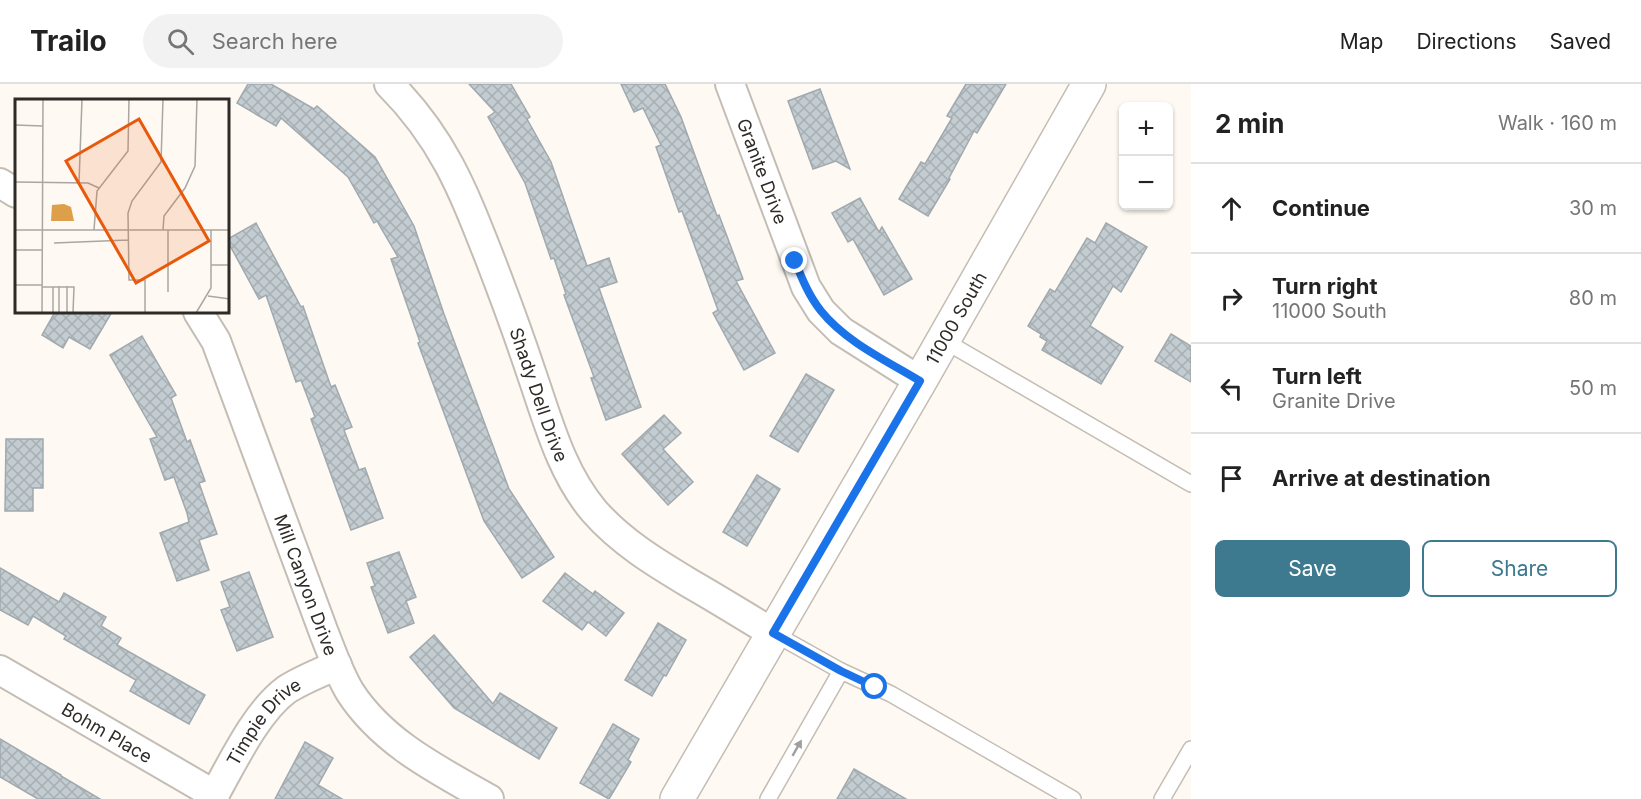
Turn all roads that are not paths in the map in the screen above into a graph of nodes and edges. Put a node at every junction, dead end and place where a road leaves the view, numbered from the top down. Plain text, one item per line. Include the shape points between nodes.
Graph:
1 (389, 84) edge
2 (730, 84) edge
3 (1089, 84) edge
4 (0, 183) edge
5 (15, 192) edge
6 (199, 314) edge
7 (943, 340) junction
8 (920, 381) junction
9 (1191, 484) edge
10 (773, 633) junction
11 (337, 665) junction
12 (0, 670) edge
13 (841, 671) junction
14 (1191, 749) edge
15 (213, 797) edge
16 (489, 799) edge
17 (677, 799) edge
18 (768, 799) edge
19 (1073, 799) edge
20 (1162, 799) edge

1 - 10 street, Shady Dell Drive via 441,147 464,193 573,483 594,511 646,557
2 - 8 street, Granite Drive via 806,287 821,311 841,331
3 - 7 street, 11000 South
4 - 5 street
6 - 11 street, Mill Canyon Drive via 216,341
7 - 8 street, 11000 South
7 - 9 lane
8 - 10 street, 11000 South
10 - 13 lane
10 - 17 street, 11000 South
11 - 15 street, Timpie Drive via 287,690 270,705
11 - 16 street, Mill Canyon Drive via 350,692 391,737 416,757
12 - 15 street, Bohm Place
18 -> 13 lane
13 - 19 lane via 891,694
14 - 20 lane

